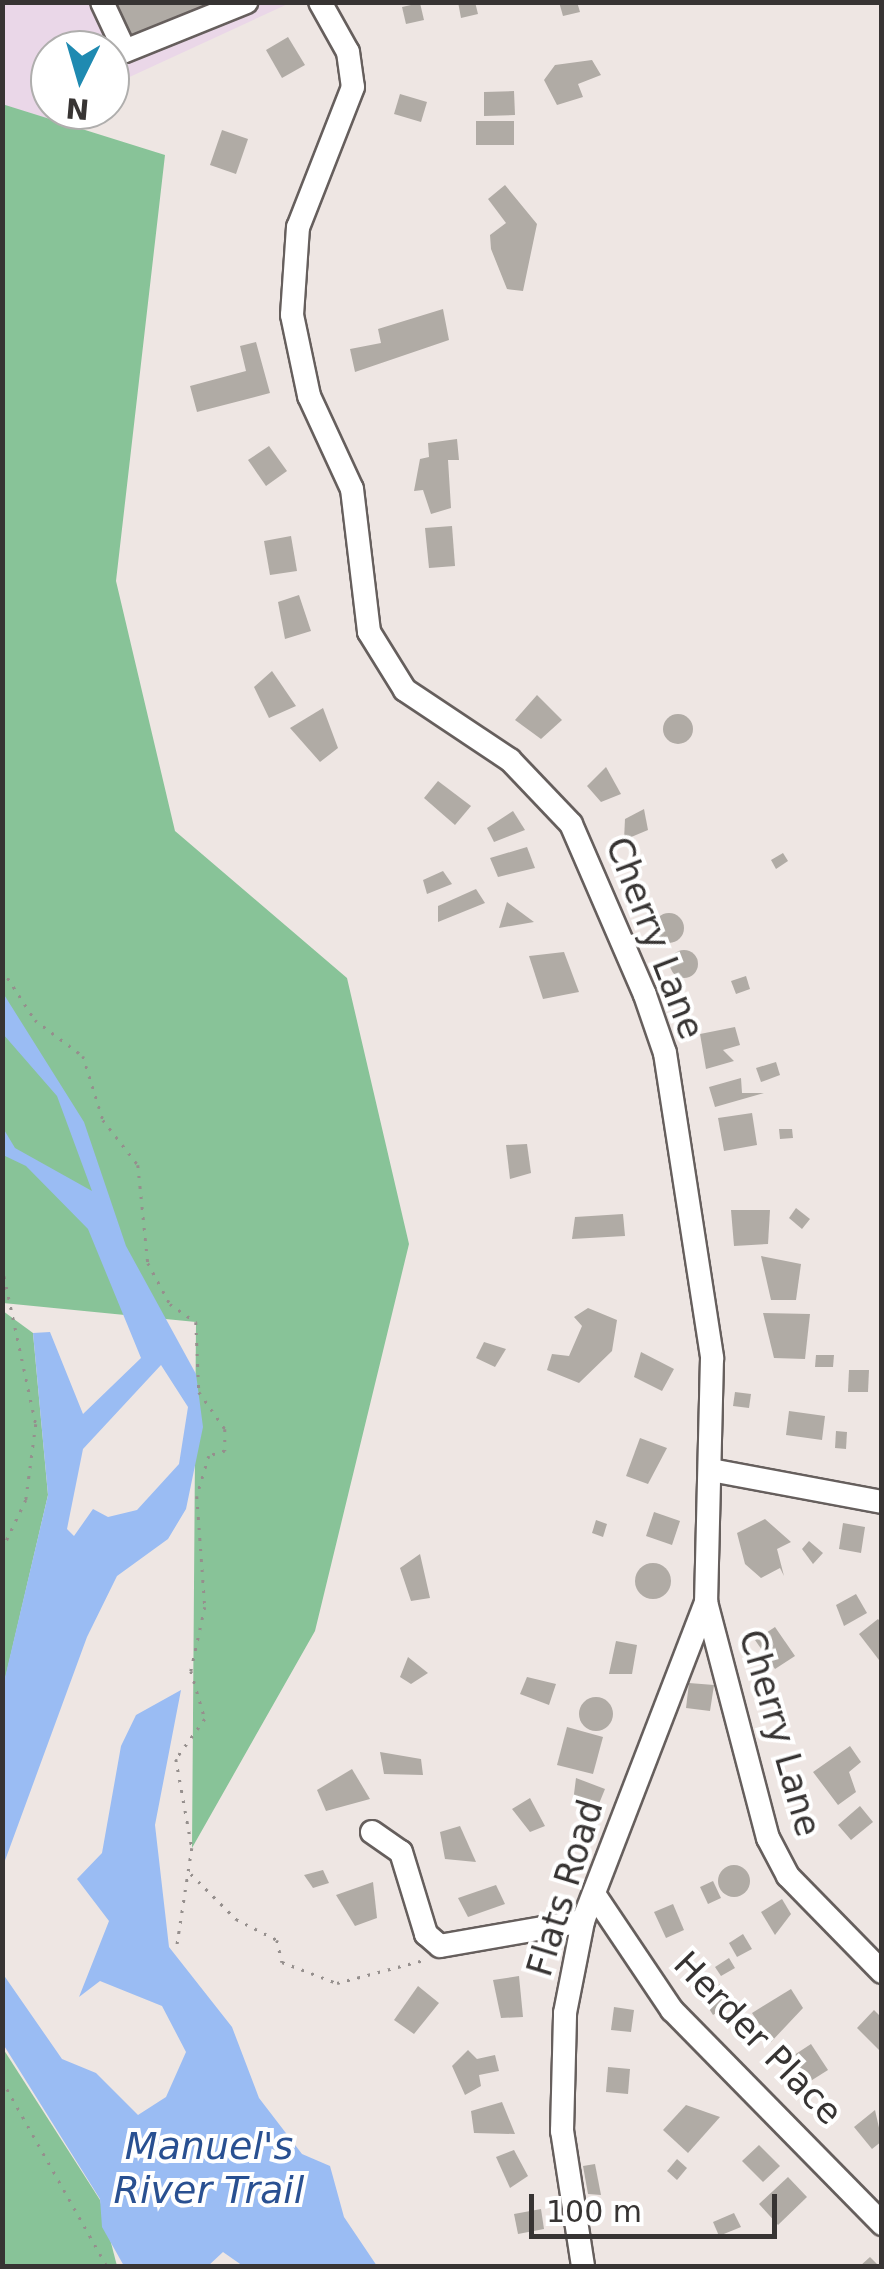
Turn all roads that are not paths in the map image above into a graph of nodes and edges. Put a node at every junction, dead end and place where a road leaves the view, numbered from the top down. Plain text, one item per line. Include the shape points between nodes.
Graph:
1 (102, 2) edge
2 (246, 2) edge
3 (320, 2) edge
4 (711, 1470) junction
5 (882, 1502) edge
6 (706, 1602) junction
7 (372, 1832) dead end
8 (594, 1894) junction
9 (583, 1922) junction
10 (882, 1972) edge
11 (882, 2224) edge
12 (583, 2266) edge

1 - 2 street via 125,51
3 - 4 street, Cherry Lane via 348,52 353,86 298,227 292,315 310,396 352,489 369,632 378,659 405,690 542,786 594,867 665,1052 712,1358
4 - 5 street
4 - 6 street, Cherry Lane
6 - 8 street, Flats Road
6 - 10 street, Cherry Lane via 768,1838 788,1876
7 - 9 street via 401,1852 426,1934 440,1946
8 - 9 street, Flats Road
8 - 11 street, Herder Place via 672,2010
9 - 12 street, Flats Road via 560,2080

